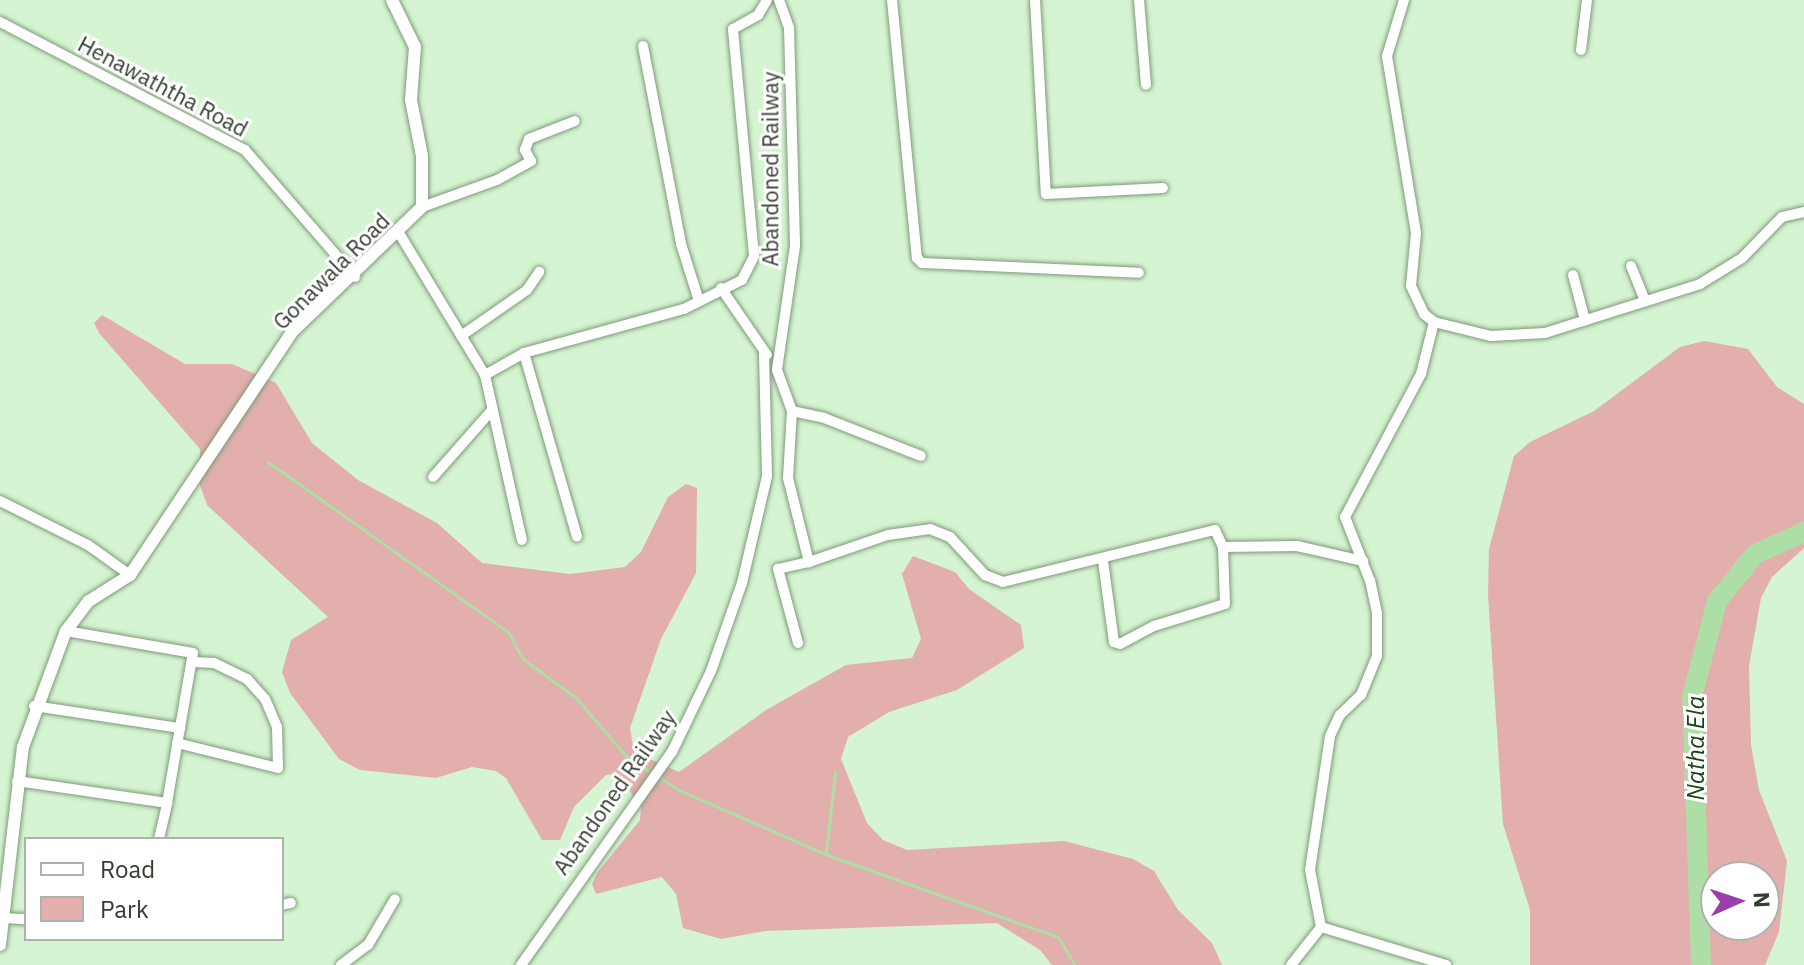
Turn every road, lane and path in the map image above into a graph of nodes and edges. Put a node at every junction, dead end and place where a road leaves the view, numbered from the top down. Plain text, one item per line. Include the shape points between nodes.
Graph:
1 (392, 0) edge
2 (767, 0) edge
3 (779, 0) edge
4 (892, 0) edge
5 (1035, 0) edge
6 (1139, 0) edge
7 (1404, 0) edge
8 (1587, 0) edge
9 (0, 22) edge
10 (643, 46) dead end
11 (1581, 50) dead end
12 (1146, 85) dead end
13 (575, 121) dead end
14 (1163, 188) dead end
15 (422, 207) junction
16 (1804, 212) edge
17 (399, 233) junction
18 (1631, 266) dead end
19 (539, 272) dead end
20 (1139, 273) dead end
21 (1573, 275) dead end
22 (355, 277) junction
23 (721, 288) junction
24 (698, 298) junction
25 (1645, 301) junction
26 (1585, 320) junction
27 (1434, 322) junction
28 (461, 336) junction
29 (764, 352) junction
30 (524, 353) junction
31 (777, 370) junction
32 (485, 375) junction
33 (492, 410) junction
34 (792, 411) junction
35 (921, 456) dead end
36 (433, 477) dead end
37 (0, 501) edge
38 (577, 537) dead end
39 (522, 540) dead end
40 (1223, 547) junction
41 (1103, 561) junction
42 (1363, 561) junction
43 (809, 562) junction
44 (130, 575) junction
45 (66, 631) junction
46 (798, 643) dead end
47 (194, 662) junction
48 (34, 706) junction
49 (180, 728) junction
50 (177, 743) junction
51 (17, 781) junction
52 (167, 803) junction
53 (159, 837) edge
54 (395, 899) dead end
55 (4, 918) junction
56 (24, 919) edge
57 (1321, 927) junction
58 (0, 945) edge
59 (341, 965) edge
60 (521, 965) edge
61 (1291, 965) edge
62 (1446, 965) edge

1 - 15 street, Gonawala Road via 415,47 411,100 422,156
2 - 23 street via 758,15 733,29 754,256 742,280
3 - 31 street, Abandoned Railway via 789,28 795,246
4 - 20 street via 917,258 922,263
5 - 14 street via 1046,194
6 - 12 street
7 - 27 street via 1387,56 1416,233 1411,286 1424,314
8 - 11 street
9 - 22 street, Henawaththa Road via 245,150
10 - 24 street via 681,244
13 - 15 street via 529,139 525,150 531,161 497,180
15 - 17 street, Gonawala Road
16 - 25 street via 1782,217 1742,258 1700,284
17 - 22 street, Gonawala Road
17 - 28 street
18 - 25 street
19 - 28 street via 527,290
21 - 26 street
22 - 44 street, Gonawala Road via 292,332
23 - 24 street
23 - 29 street
24 - 30 street via 662,316
25 - 26 street
26 - 27 street via 1513,338
27 - 42 street via 1421,374 1345,517
28 - 32 street
29 - 31 street
29 - 60 street, Abandoned Railway via 764,491 742,583 711,671 672,752
30 - 32 street
30 - 38 street
31 - 34 street, Abandoned Railway
32 - 33 street
33 - 36 street
33 - 39 street
34 - 35 street
34 - 43 street, Abandoned Railway via 788,478
37 - 44 street via 88,545
40 - 41 street via 1215,530
40 - 41 street via 1225,604 1154,626 1120,644 1114,642
40 - 42 street via 1297,546
41 - 43 street via 1003,582 985,575 950,537 930,529 888,535
42 - 57 street via 1377,613 1377,656 1361,695 1340,715 1330,736 1310,870
43 - 46 street via 778,569
44 - 45 street via 89,601
45 - 47 street via 193,653
45 - 48 street
47 - 49 street
47 - 50 street via 214,663 247,679 265,699 277,727 278,768
48 - 49 street
48 - 51 street
49 - 50 street
50 - 52 street
51 - 52 street
51 - 55 street
52 - 53 street
54 - 59 street via 368,945
55 - 56 street
55 - 58 street
57 - 61 street
57 - 62 street

